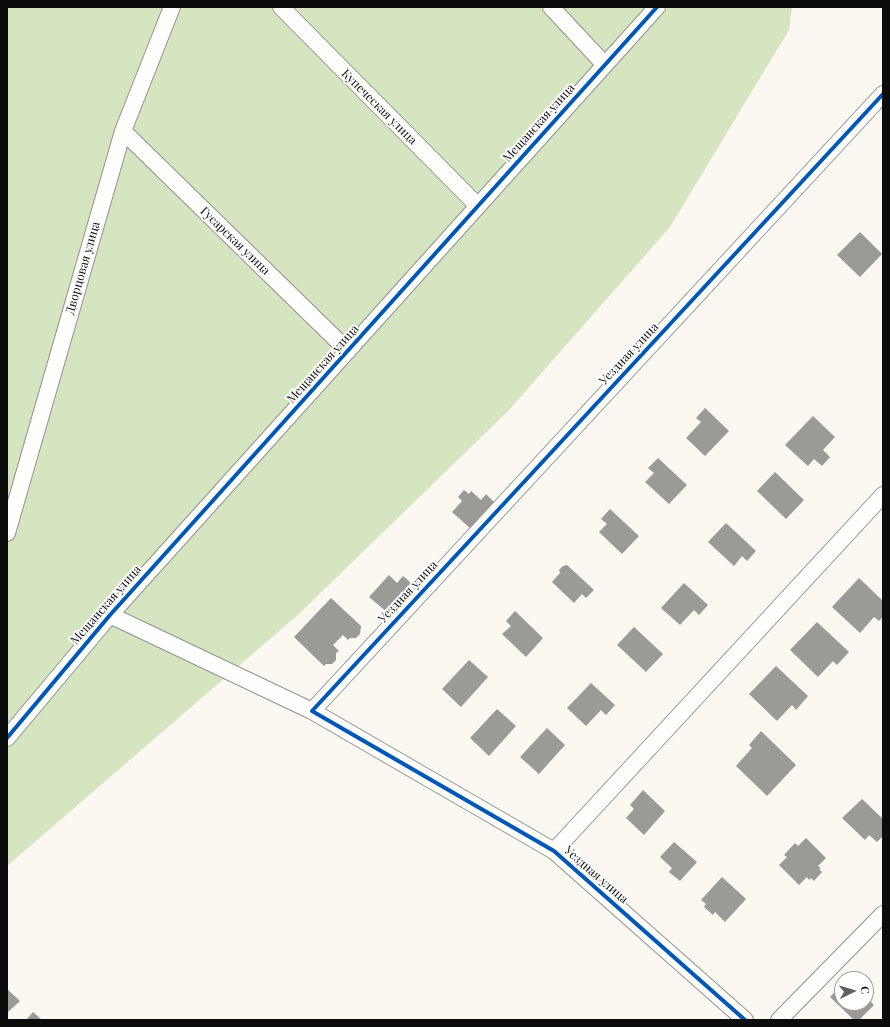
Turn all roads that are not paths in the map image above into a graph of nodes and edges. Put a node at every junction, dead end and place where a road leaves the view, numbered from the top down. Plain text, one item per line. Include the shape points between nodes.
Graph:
1 (172, 7) edge
2 (281, 7) edge
3 (551, 7) edge
4 (657, 7) edge
5 (605, 65) junction
6 (883, 94) edge
7 (122, 131) junction
8 (478, 206) junction
9 (348, 351) junction
10 (883, 495) edge
11 (7, 533) edge
12 (110, 615) junction
13 (312, 711) junction
14 (7, 738) edge
15 (554, 851) junction
16 (883, 914) edge
17 (745, 1020) edge
18 (779, 1020) edge

1 - 7 street, Дворцовая улица
2 - 8 street, Купеческая улица
3 - 5 street
4 - 5 street, Мещанская улица
5 - 8 street, Мещанская улица
6 - 13 street, Уездная улица
7 - 9 street, Гусарская улица
7 - 11 street, Дворцовая улица
8 - 9 street, Мещанская улица
9 - 12 street, Мещанская улица
10 - 15 street, Уездная улица
12 - 13 street
12 - 14 street, Мещанская улица
13 - 15 street, Уездная улица
15 - 17 street, Уездная улица
16 - 18 street

